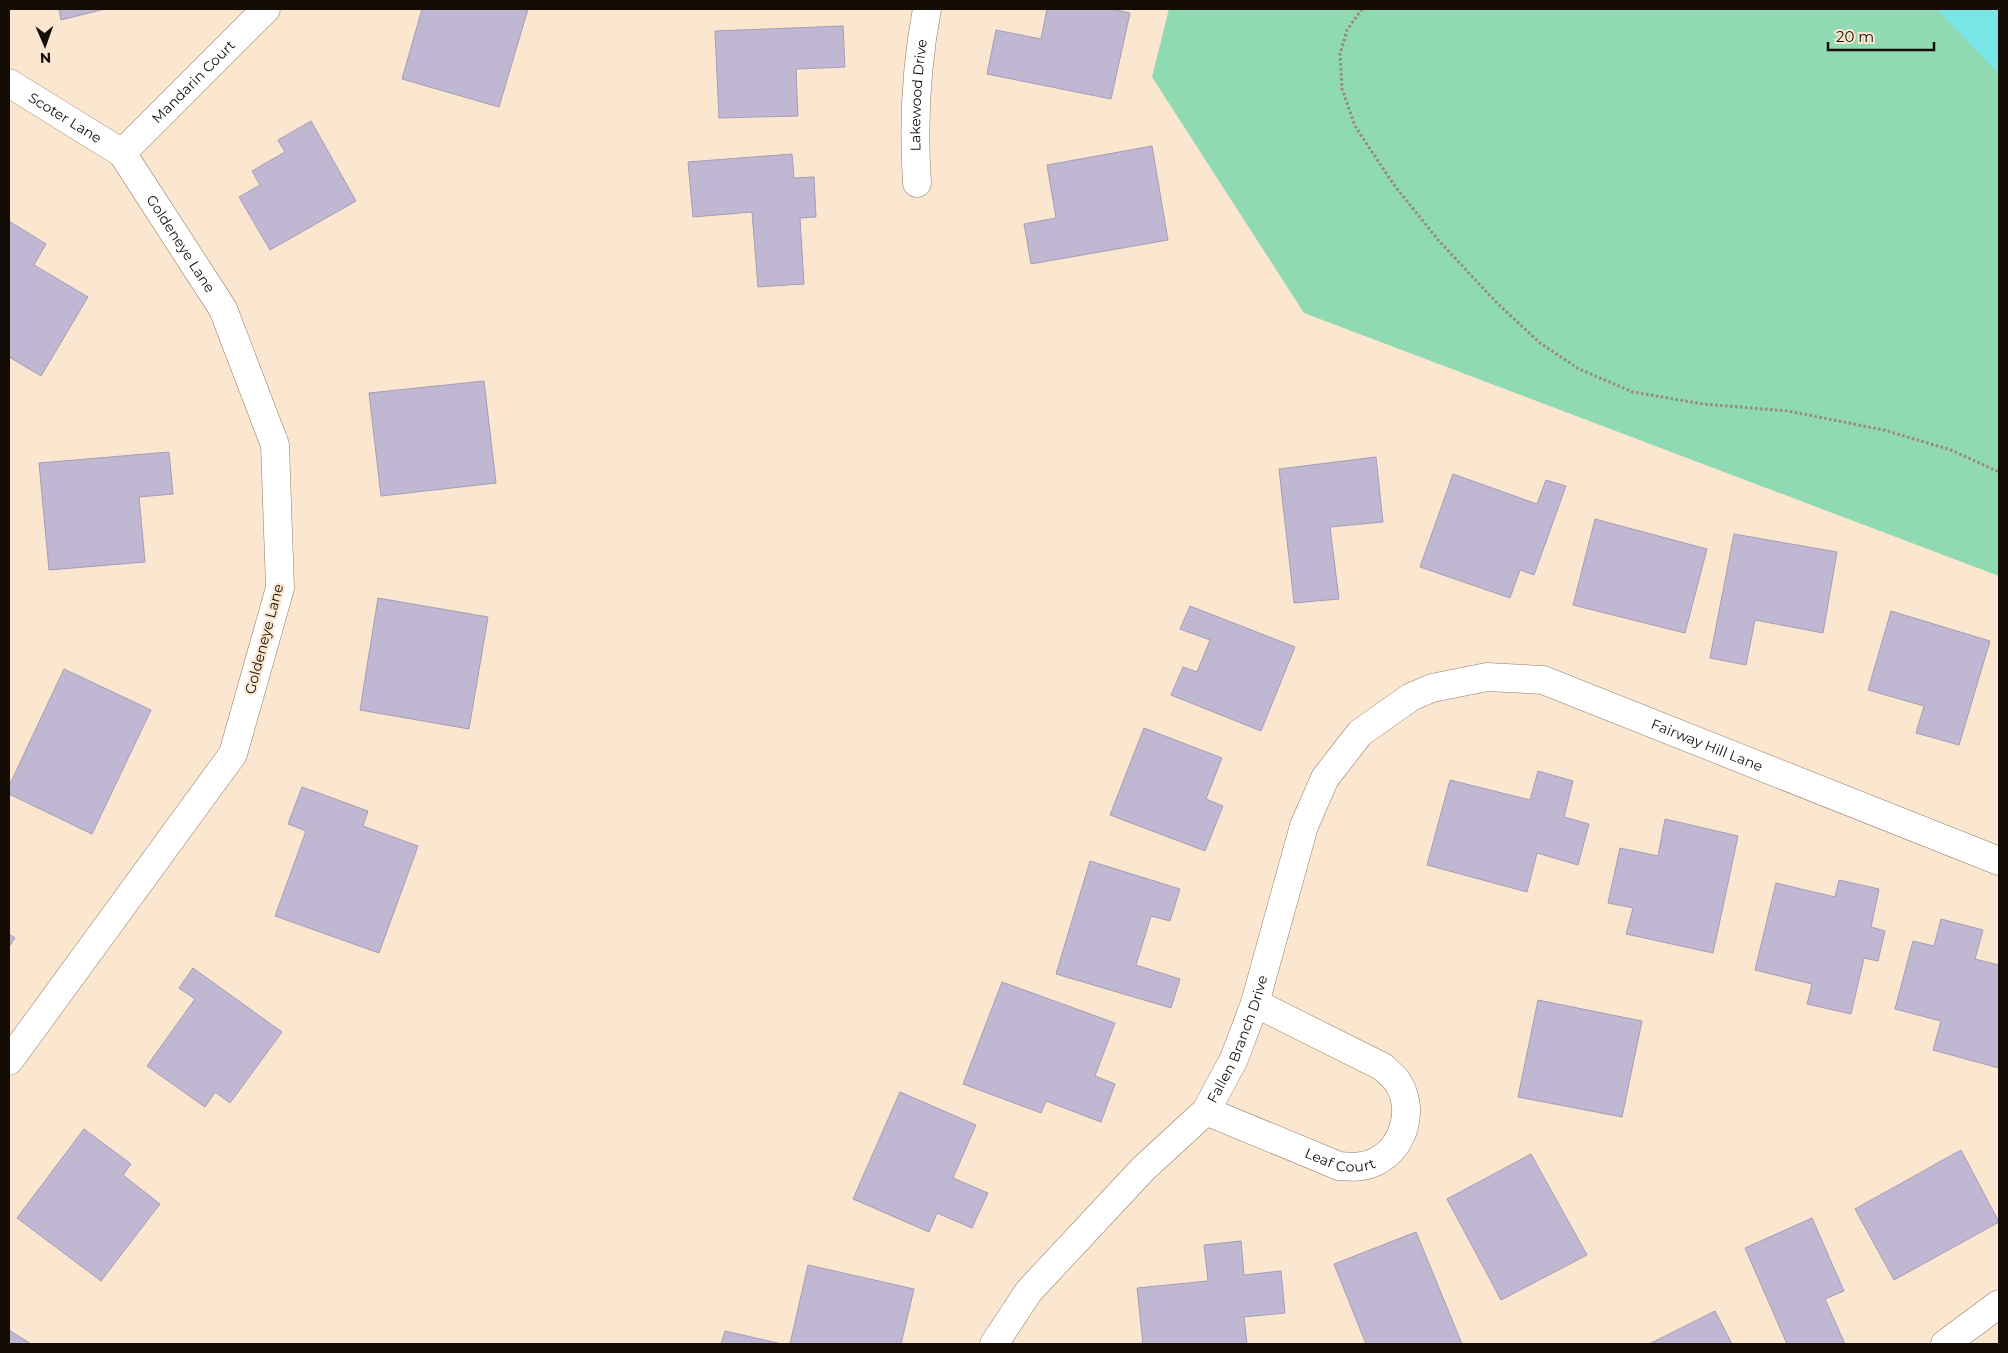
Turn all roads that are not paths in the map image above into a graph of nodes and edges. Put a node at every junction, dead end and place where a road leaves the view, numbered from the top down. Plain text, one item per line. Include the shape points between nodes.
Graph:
1 (266, 9) edge
2 (927, 9) edge
3 (9, 83) edge
4 (122, 153) junction
5 (917, 183) dead end
6 (1411, 697) joint
7 (1999, 861) edge
8 (1255, 1003) junction
9 (9, 1061) edge
10 (1206, 1111) junction
11 (1999, 1304) edge
12 (994, 1344) edge
13 (1946, 1344) edge

1 - 4 street, Mandarin Court
2 - 5 street, Lakewood Drive via 916,80 914,138
3 - 4 street, Scoter Lane
4 - 9 street, Goldeneye Lane via 223,309 275,444 280,588 233,754
6 - 7 street, Fairway Hill Lane via 1432,688 1487,677 1543,680
6 - 8 street, Fallen Branch Drive via 1360,733 1325,778 1304,826
8 - 10 street, Fallen Branch Drive via 1234,1059
8 - 10 street, Leaf Court via 1383,1067 1397,1081 1405,1098 1406,1117 1402,1135 1391,1151 1376,1162 1358,1167 1339,1166
10 - 12 street, Fallen Branch Drive via 1143,1170 1029,1291
11 - 13 street

